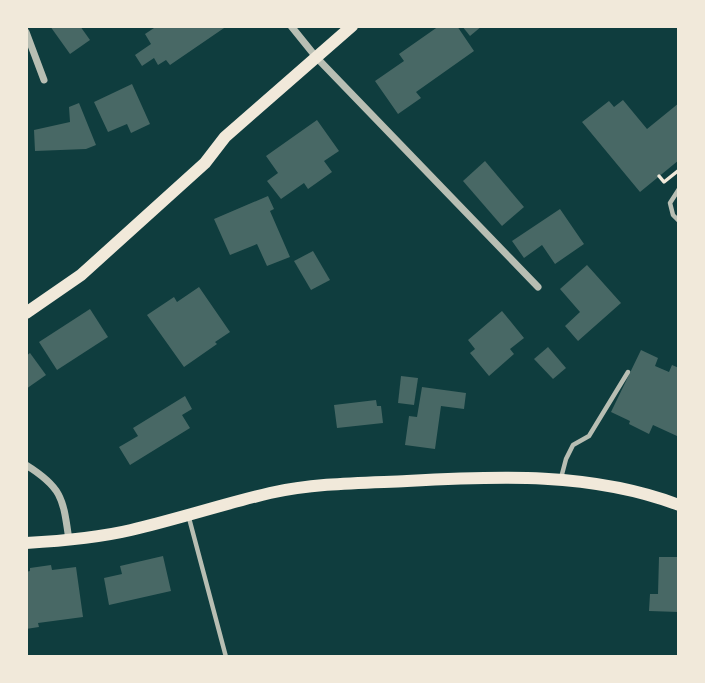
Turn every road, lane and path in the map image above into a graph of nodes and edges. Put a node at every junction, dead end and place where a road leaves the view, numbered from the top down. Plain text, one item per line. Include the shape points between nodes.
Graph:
1 (290, 26) edge
2 (352, 26) edge
3 (26, 32) edge
4 (316, 57) junction
5 (44, 80) dead end
6 (679, 170) edge
7 (659, 176) dead end
8 (679, 189) edge
9 (679, 221) edge
10 (538, 287) dead end
11 (26, 313) edge
12 (628, 372) dead end
13 (26, 465) edge
14 (561, 479) junction
15 (679, 505) edge
16 (188, 514) junction
17 (69, 540) junction
18 (26, 543) edge
19 (226, 657) edge

1 - 4 street
2 - 4 main road
3 - 5 street
4 - 10 street
4 - 11 main road via 81,275
6 - 7 path via 664,182
8 - 9 lane via 670,203
12 - 14 lane via 589,436 573,445
13 - 17 street via 56,489 63,502
14 - 15 main road via 635,490
14 - 16 main road via 476,477 307,487
16 - 17 main road
16 - 19 lane
17 - 18 main road

